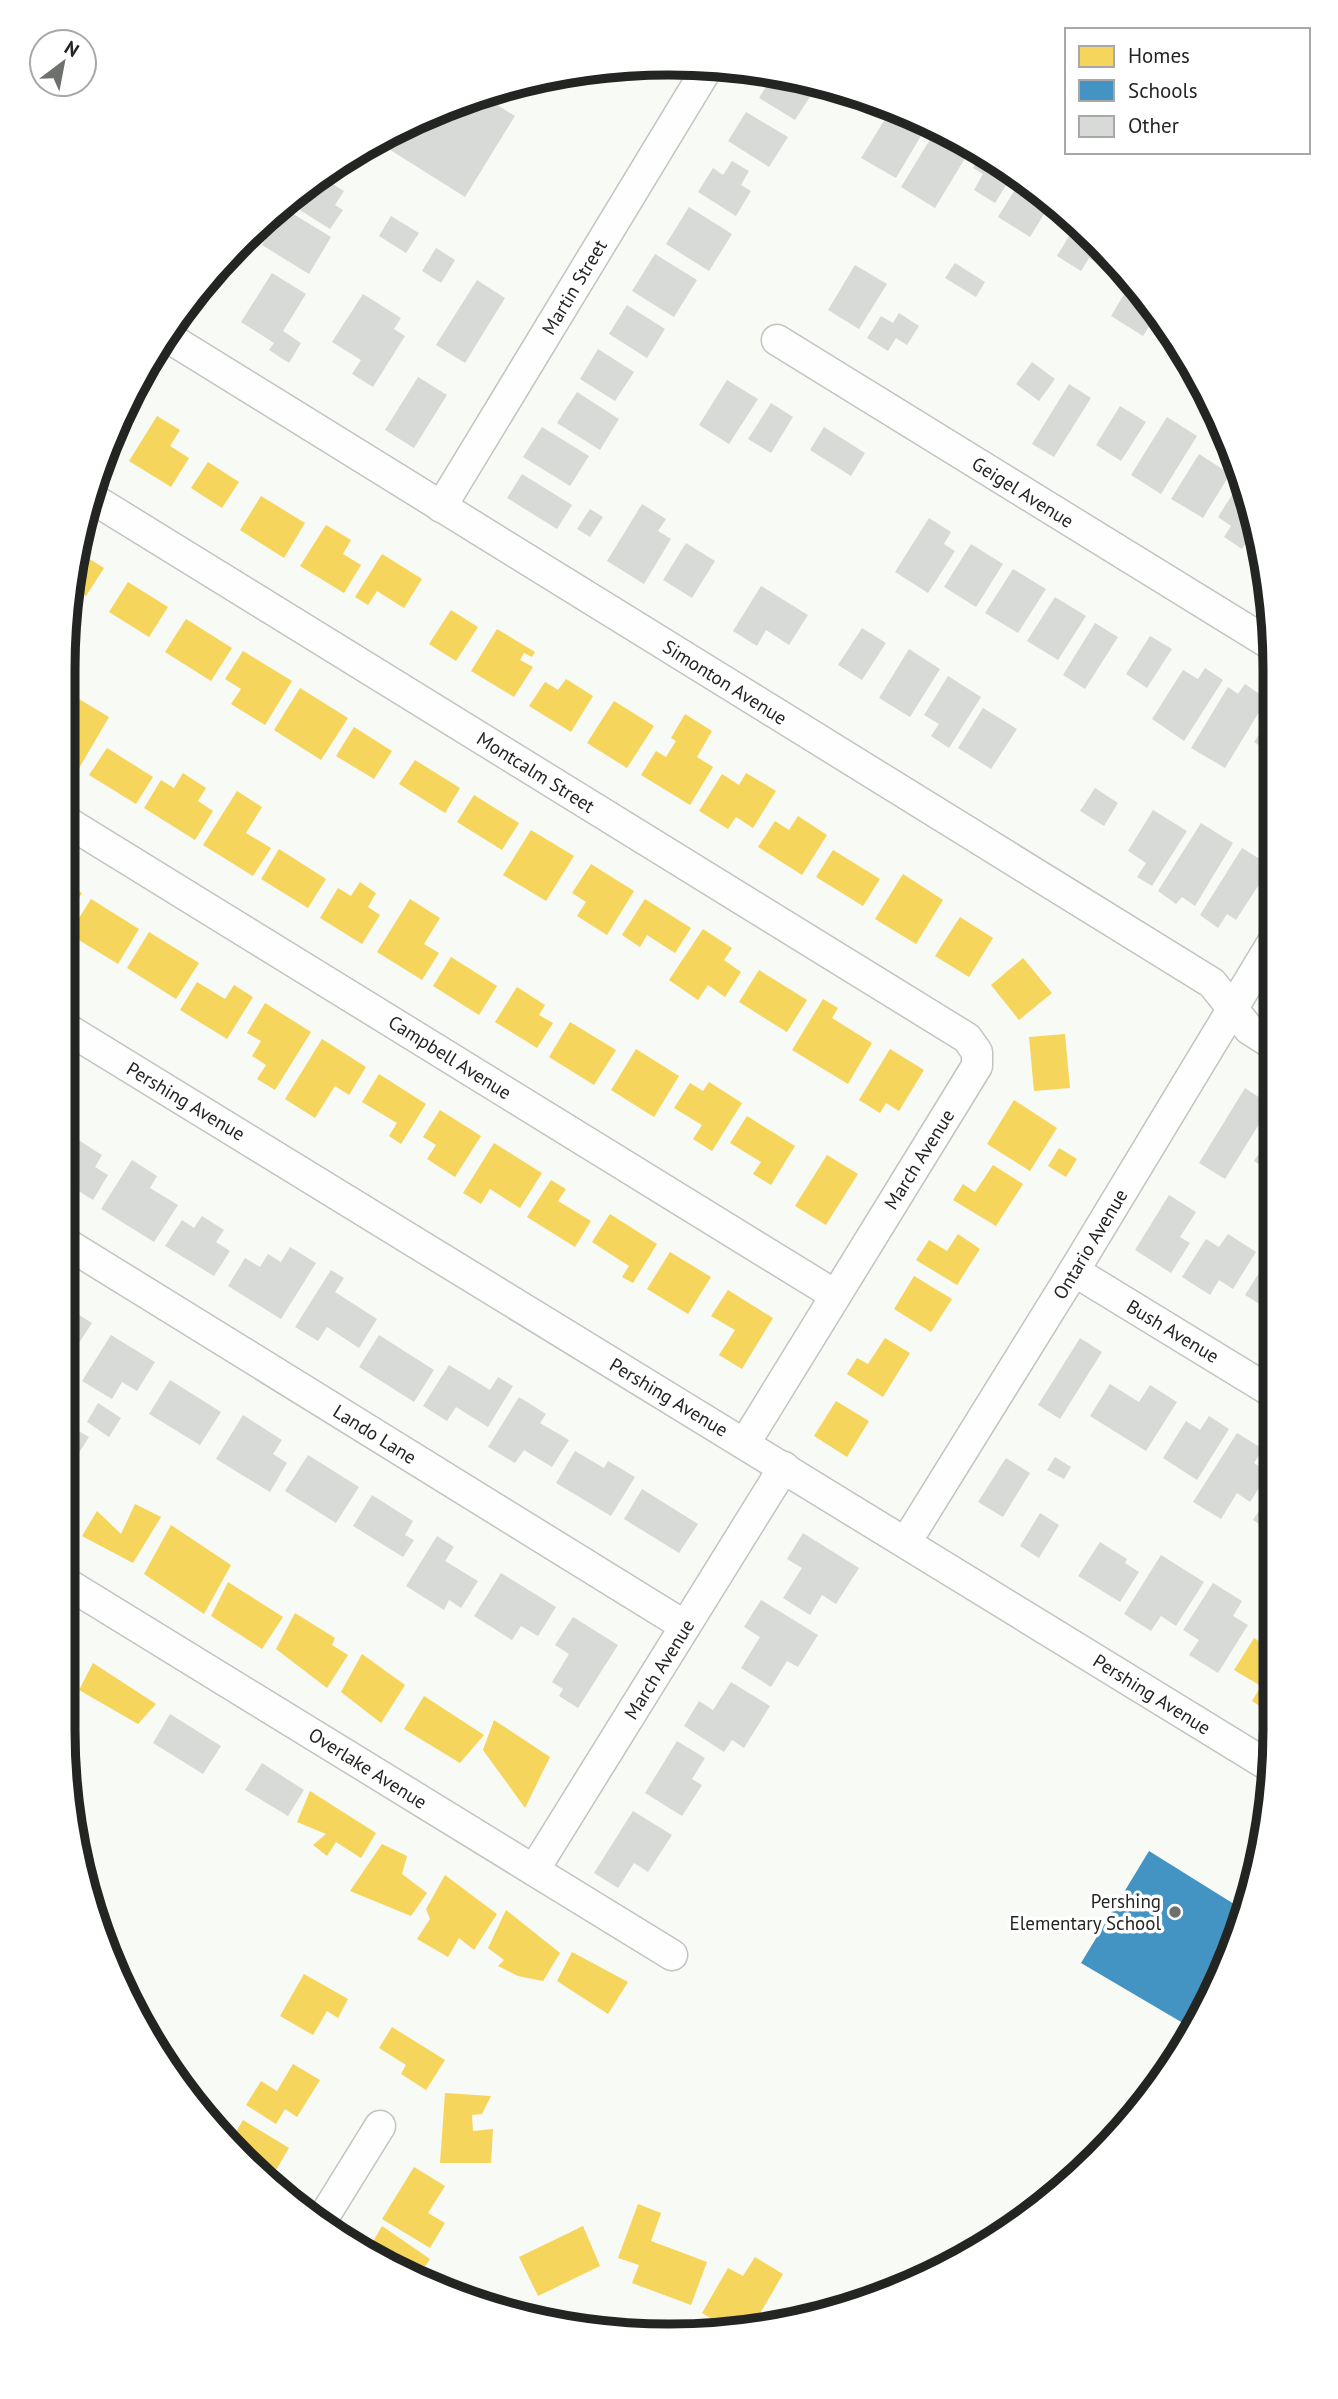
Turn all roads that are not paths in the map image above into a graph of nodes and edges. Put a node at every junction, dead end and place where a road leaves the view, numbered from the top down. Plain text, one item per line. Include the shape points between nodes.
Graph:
1 (702, 77) edge
2 (174, 341) edge
3 (777, 341) dead end
4 (99, 503) edge
5 (441, 507) junction
6 (1261, 639) edge
7 (75, 827) edge
8 (1263, 958) edge
9 (1233, 1008) junction
10 (75, 1034) edge
11 (1263, 1038) edge
12 (977, 1052) joint
13 (75, 1249) edge
14 (1074, 1271) junction
15 (835, 1295) junction
16 (1263, 1386) edge
17 (745, 1443) junction
18 (784, 1467) junction
19 (906, 1542) junction
20 (75, 1588) edge
21 (685, 1626) junction
22 (1261, 1761) edge
23 (534, 1870) junction
24 (672, 1955) dead end
25 (380, 2126) dead end
26 (325, 2214) edge

1 - 5 street, Martin Street
2 - 5 street, Simonton Avenue
3 - 6 street, Geigel Avenue
4 - 12 street, Montcalm Street via 967,1038
5 - 9 street, Simonton Avenue via 1212,983
7 - 15 street, Campbell Avenue
8 - 9 street, Ontario Avenue
9 - 11 street, Simonton Avenue
9 - 14 street, Ontario Avenue
10 - 17 street, Pershing Avenue
12 - 15 street, March Avenue via 977,1066
13 - 21 street, Lando Lane
14 - 16 street, Bush Avenue
14 - 19 street, Ontario Avenue
15 - 17 street, March Avenue
17 - 18 street, Pershing Avenue
18 - 19 street, Pershing Avenue
18 - 21 street, March Avenue
19 - 22 street, Pershing Avenue
20 - 23 street, Overlake Avenue
21 - 23 street, March Avenue
23 - 24 street, Overlake Avenue
25 - 26 street

